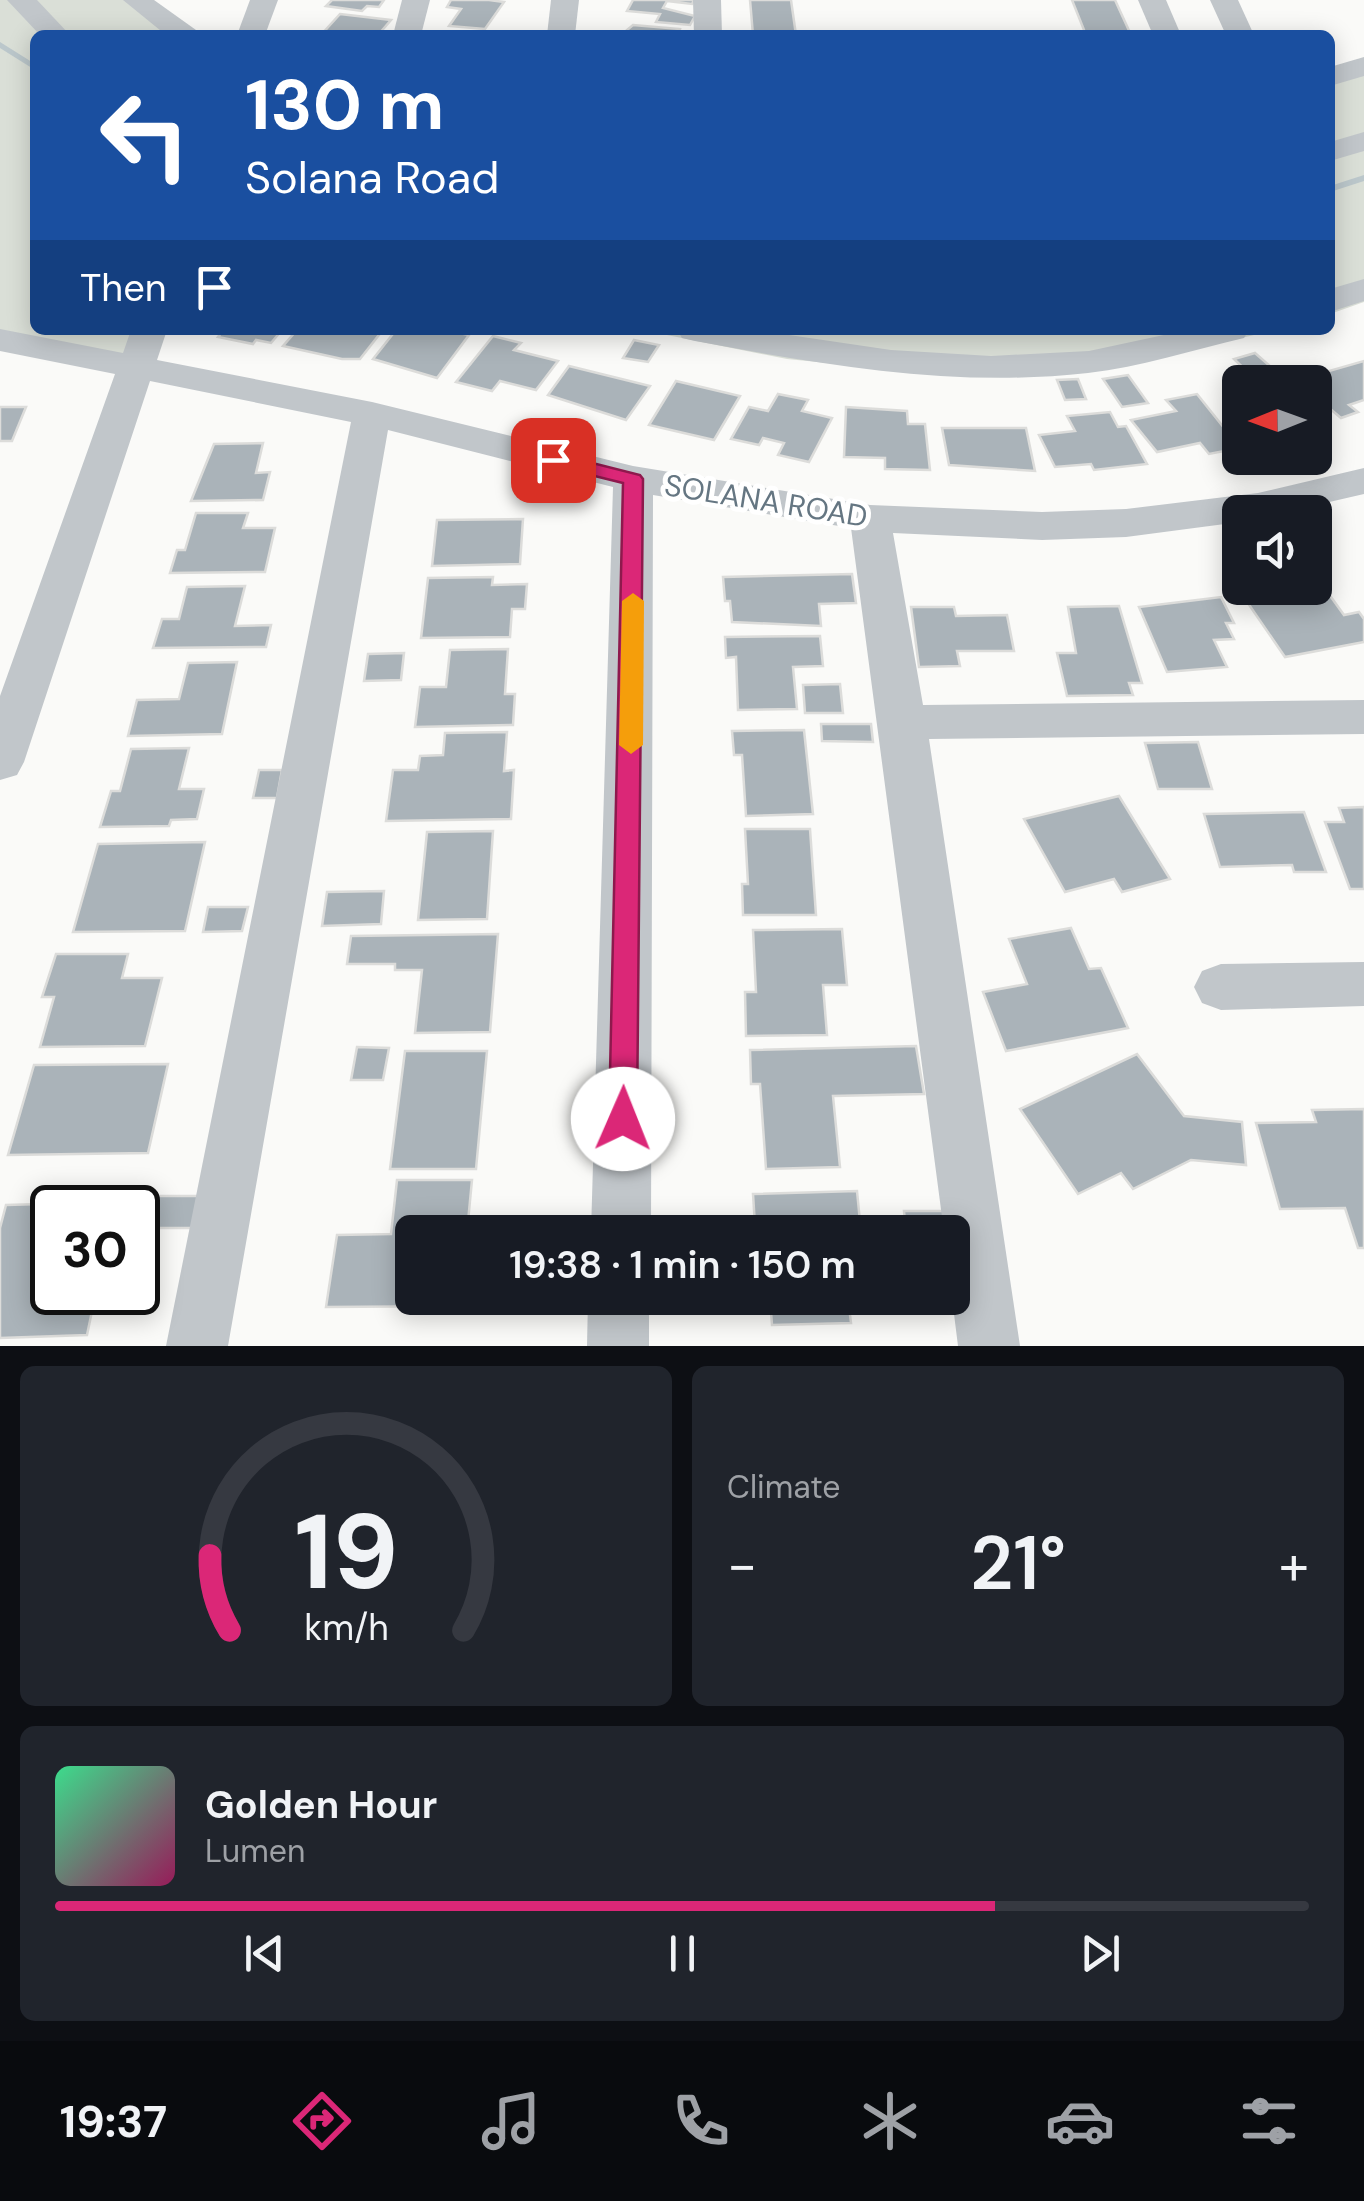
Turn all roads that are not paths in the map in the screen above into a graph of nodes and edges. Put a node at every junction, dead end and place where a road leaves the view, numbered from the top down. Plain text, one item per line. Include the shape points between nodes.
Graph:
1 (21, 0) edge
2 (137, 0) edge
3 (264, 0) edge
4 (416, 0) edge
5 (565, 0) edge
6 (706, 0) edge
7 (1152, 0) edge
8 (1224, 0) edge
9 (51, 30) edge
10 (179, 30) edge
11 (253, 30) edge
12 (408, 30) edge
13 (562, 30) edge
14 (708, 30) edge
15 (1166, 30) edge
16 (1238, 30) edge
17 (1364, 66) edge
18 (1335, 75) edge
19 (1364, 141) edge
20 (1335, 150) edge
21 (1364, 290) edge
22 (1335, 299) edge
23 (147, 335) edge
24 (728, 335) edge
25 (1210, 335) edge
26 (0, 340) edge
27 (135, 370) junction
28 (372, 414) junction
29 (633, 479) junction
30 (1364, 481) edge
31 (870, 518) junction
32 (1364, 717) edge
33 (903, 722) junction
34 (0, 762) edge
35 (1364, 984) edge
36 (1221, 987) dead end
37 (621, 1215) edge
38 (619, 1315) edge
39 (196, 1346) edge
40 (618, 1346) edge
41 (989, 1346) edge

1 - 9 street
2 - 10 street
3 - 11 street
4 - 12 street
5 - 13 street
6 - 14 street
7 - 15 street
8 - 16 street
17 - 18 street
19 - 20 street
21 - 22 street
23 - 27 street
24 - 25 street via 878,358 1038,365 1116,358
26 - 27 street, SOLANA ROAD
27 - 28 street, SOLANA ROAD
27 - 34 street
28 - 29 street, SOLANA ROAD
28 - 39 street
29 - 31 street, SOLANA ROAD
29 - 37 street
30 - 31 street, SOLANA ROAD via 1258,506 1126,523
31 - 33 street
32 - 33 street
33 - 41 street
35 - 36 street
38 - 40 street

